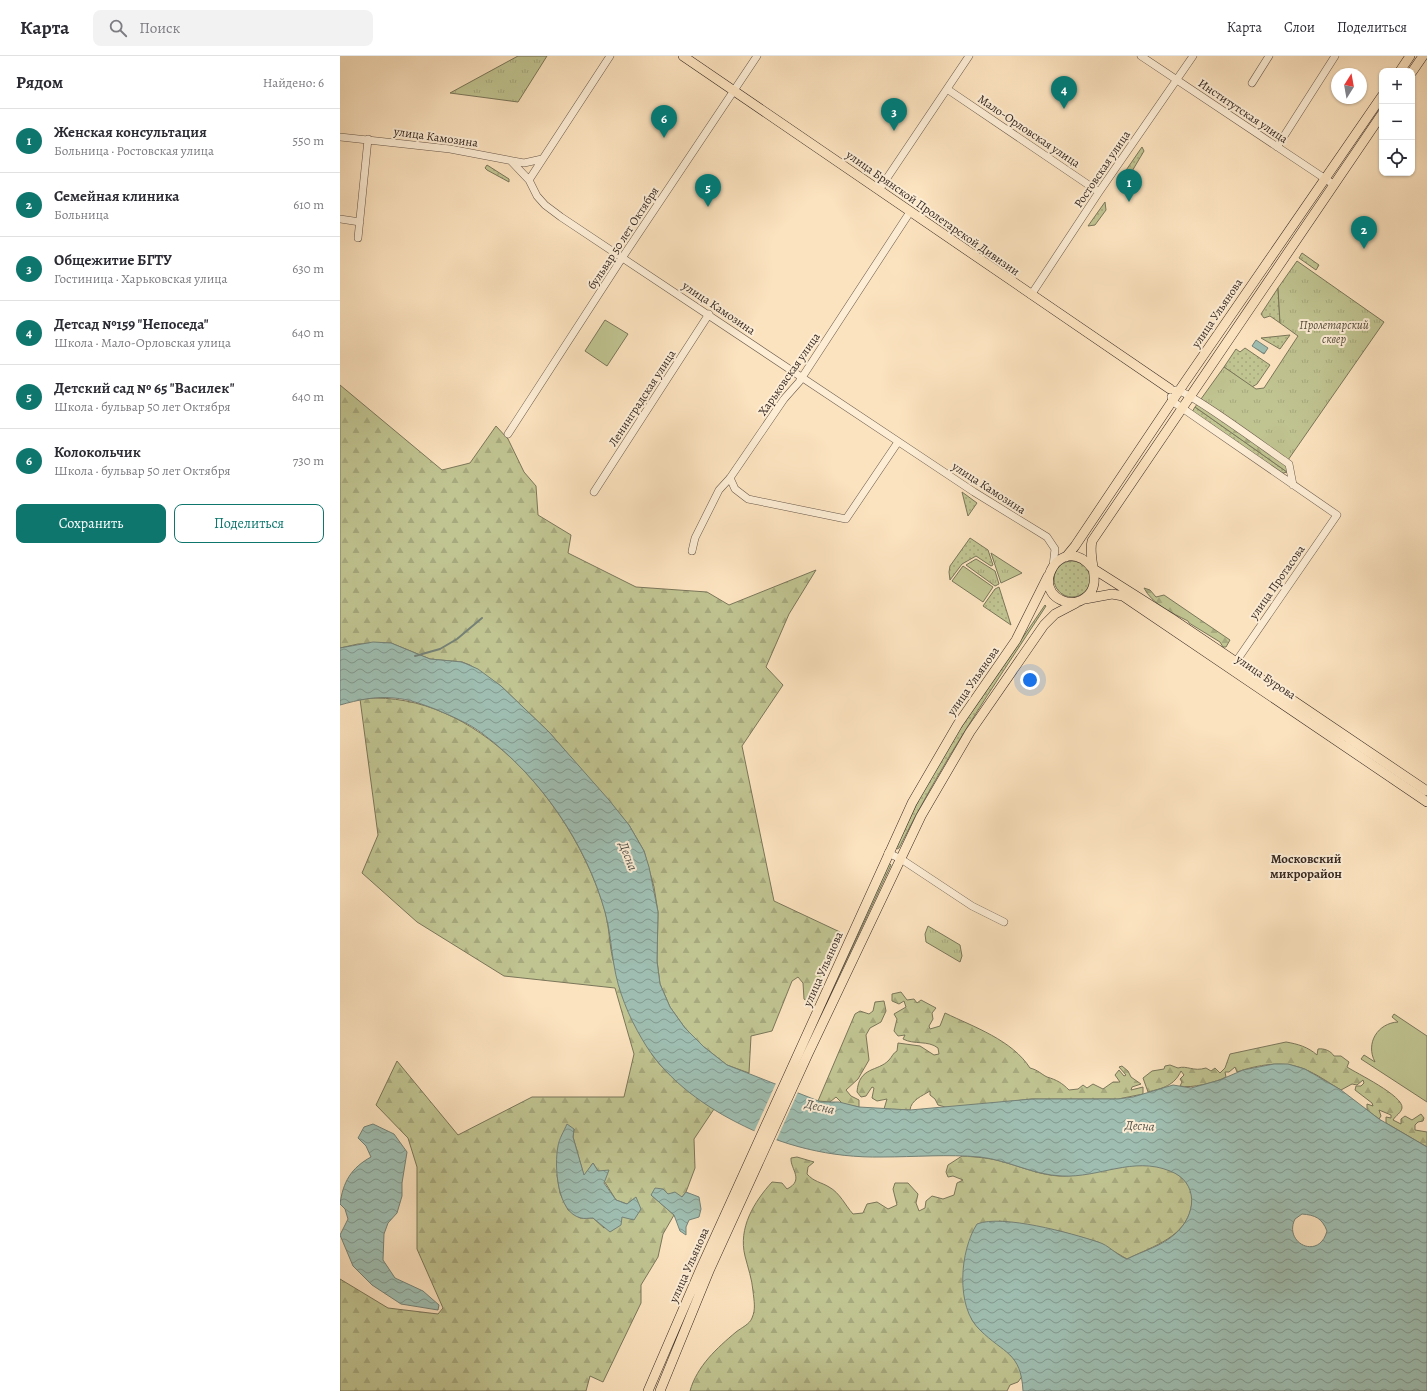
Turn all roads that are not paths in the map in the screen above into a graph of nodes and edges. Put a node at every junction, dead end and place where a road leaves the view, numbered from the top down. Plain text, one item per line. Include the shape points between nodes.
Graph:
1 (610, 56) edge
2 (683, 56) edge
3 (757, 56) edge
4 (969, 56) edge
5 (1141, 56) edge
6 (1193, 56) edge
7 (1269, 56) edge
8 (1335, 56) edge
9 (1410, 56) edge
10 (1420, 57) edge
11 (1402, 68) edge
12 (1414, 68) edge
13 (1176, 80) junction
14 (1252, 83) dead end
15 (947, 88) junction
16 (734, 91) junction
17 (1379, 100) edge
18 (1379, 118) edge
19 (340, 136) edge
20 (368, 139) junction
21 (1277, 147) junction
22 (542, 159) junction
23 (511, 161) junction
24 (1324, 178) junction
25 (529, 180) junction
26 (1333, 184) junction
27 (879, 190) junction
28 (1099, 192) junction
29 (910, 212) junction
30 (340, 219) edge
31 (360, 222) junction
32 (358, 238) dead end
33 (623, 257) junction
34 (1031, 295) junction
35 (709, 314) junction
36 (802, 377) junction
37 (1170, 389) junction
38 (1180, 390) junction
39 (1189, 396) junction
40 (1172, 401) junction
41 (1182, 408) junction
42 (508, 434) dead end
43 (898, 442) junction
44 (730, 478) junction
45 (1293, 486) junction
46 (594, 492) dead end
47 (692, 551) dead end
48 (1066, 557) junction
49 (1092, 568) junction
50 (1051, 570) junction
51 (1080, 601) junction
52 (1234, 665) junction
53 (1427, 791) edge
54 (1427, 802) edge
55 (888, 853) junction
56 (901, 859) junction
57 (1004, 922) dead end
58 (804, 1052) junction
59 (705, 1270) junction
60 (648, 1391) edge
61 (660, 1391) edge

1 - 22 street
2 - 16 main road, улица Брянской Пролетарской Дивизии
3 - 16 street, бульвар 50 лет Октября
4 - 15 street
5 - 13 street, Институтская улица
6 - 13 street, Ростовская улица
7 - 14 street
8 - 21 street
9 - 11 main road
10 - 12 main road
13 - 21 street, Институтская улица
13 - 28 street, Ростовская улица
15 - 27 street
15 - 28 street, Мало-Орловская улица
16 - 27 main road, улица Брянской Пролетарской Дивизии
16 - 33 street, бульвар 50 лет Октября
17 - 24 main road, улица Ульянова
18 - 26 main road, улица Ульянова
19 - 20 street, улица Камозина
20 - 23 street, улица Камозина via 450,149
20 - 31 street
21 - 24 street, Институтская улица
22 - 23 street via 524,164
22 - 25 street
23 - 25 street, улица Камозина
24 - 26 street, Институтская улица
24 - 38 main road, улица Ульянова
25 - 33 street, улица Камозина via 545,205
26 - 39 main road, улица Ульянова
27 - 29 main road, улица Брянской Пролетарской Дивизии
28 - 34 street, Ростовская улица
29 - 34 main road, улица Брянской Пролетарской Дивизии
29 - 36 street, Харьковская улица
30 - 31 street
31 - 32 street
33 - 35 street, улица Камозина
33 - 42 street, бульвар 50 лет Октября
34 - 37 main road, улица Брянской Пролетарской Дивизии
35 - 36 street, улица Камозина
35 - 46 street, Ленинградская улица
36 - 43 street, улица Камозина
36 - 44 street, Харьковская улица
37 - 38 street, улица Брянской Пролетарской Дивизии
37 - 40 street
38 - 39 street, улица Брянской Пролетарской Дивизии
38 - 40 main road, улица Ульянова
39 - 41 main road, улица Ульянова
39 - 45 street, улица Брянской Пролетарской Дивизии via 1288,464
40 - 41 street
40 - 48 main road, улица Ульянова
41 - 45 street
41 - 49 main road, улица Ульянова via 1092,541
43 - 44 street via 846,519 748,499 735,489
43 - 50 street, улица Камозина via 1047,537 1055,549
44 - 47 street, Харьковская улица via 719,490 695,538
45 - 52 street, улица Протасова via 1337,515
48 - 49 main road via 1082,558
48 - 50 main road
49 - 51 main road via 1095,582 1089,595
49 - 52 main road, улица Бурова via 1123,586
50 - 51 main road via 1049,581 1055,596 1062,600
50 - 55 main road, улица Ульянова via 1016,640 958,724 925,778
51 - 52 main road, улица Бурова via 1112,594 1123,596
51 - 56 main road, улица Ульянова via 1055,614 1044,625 970,732 934,792
52 - 53 main road, улица Бурова
52 - 54 main road, улица Бурова
55 - 56 street
55 - 58 main road, улица Ульянова
56 - 57 street via 972,906
56 - 58 main road, улица Ульянова
58 - 59 main road, улица Ульянова
59 - 60 main road, улица Ульянова
59 - 61 main road, улица Ульянова

